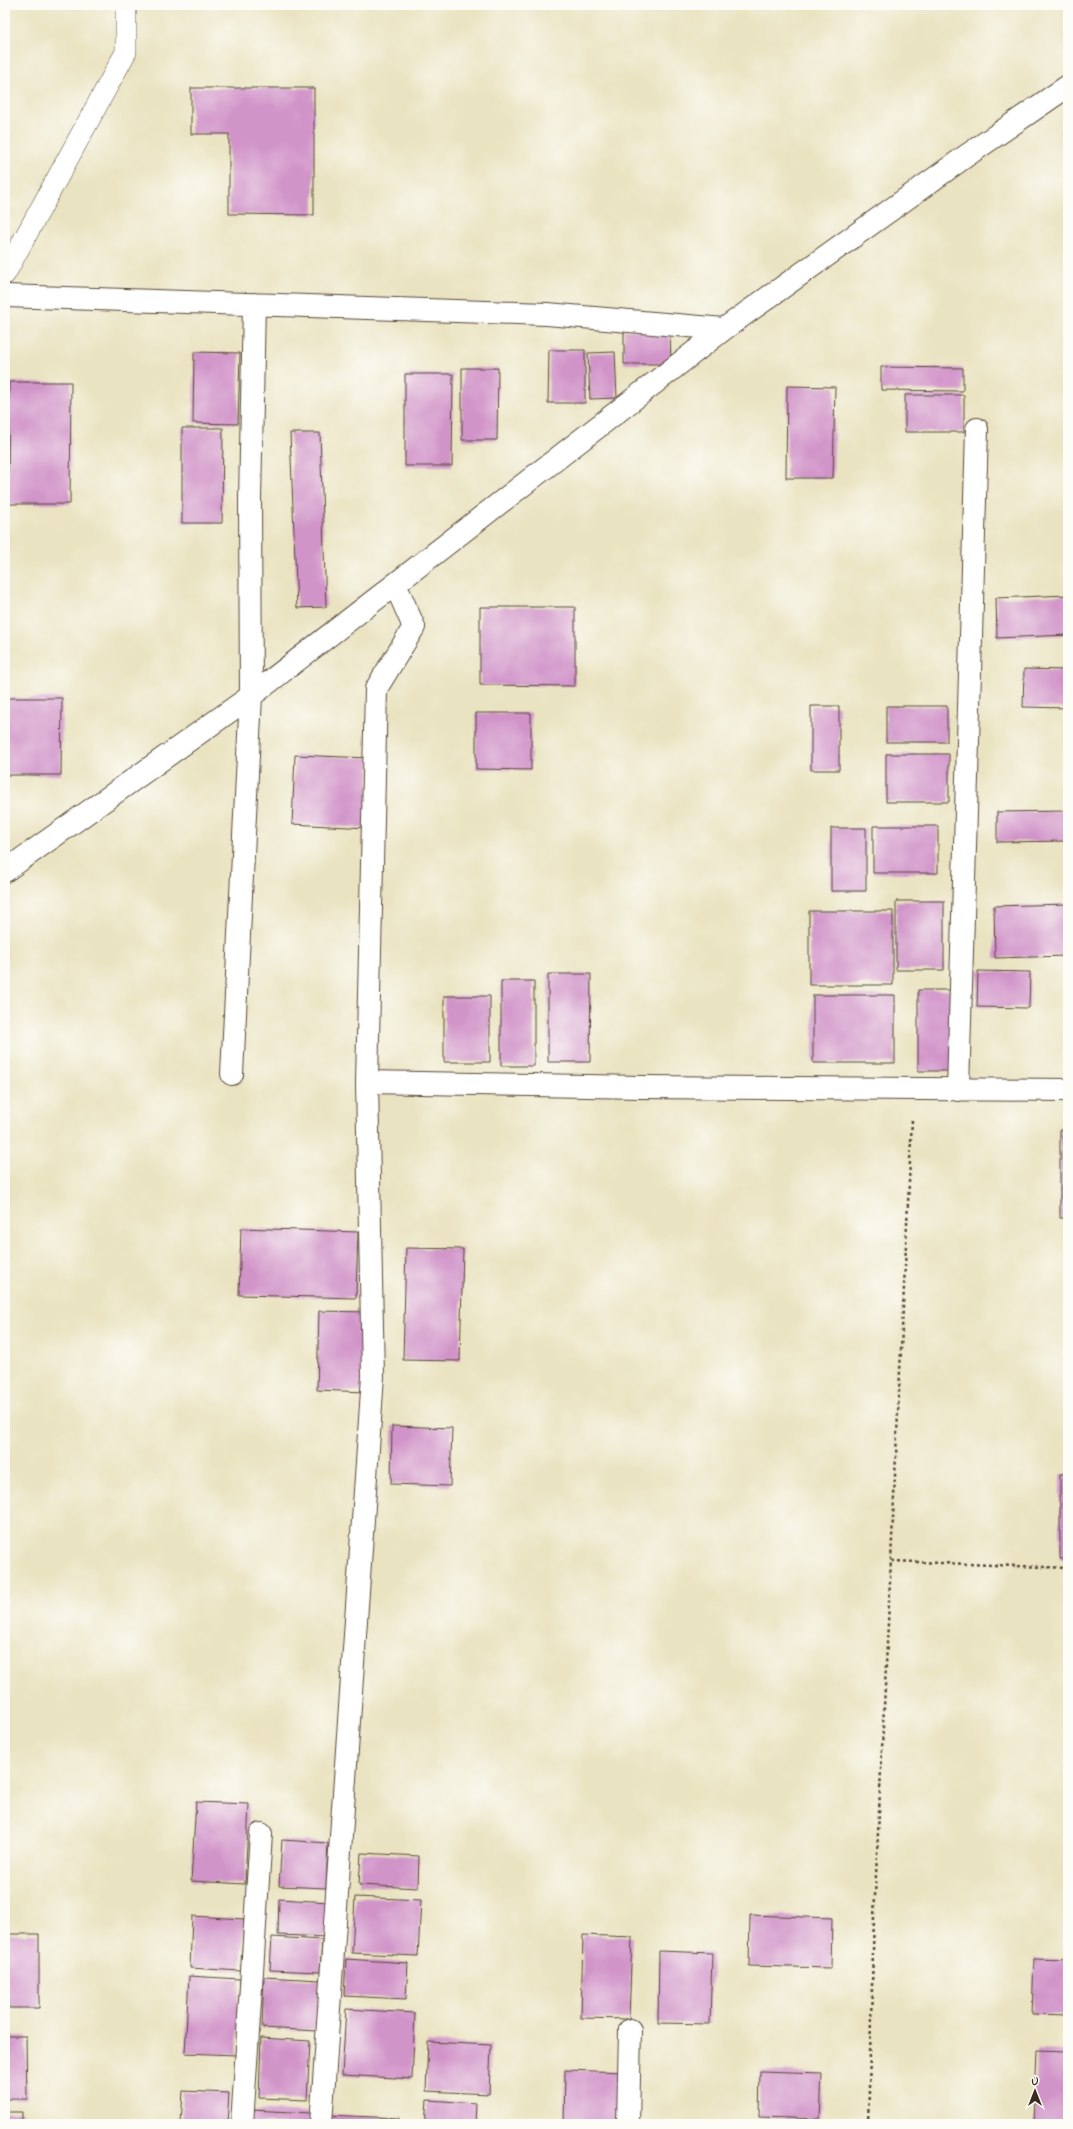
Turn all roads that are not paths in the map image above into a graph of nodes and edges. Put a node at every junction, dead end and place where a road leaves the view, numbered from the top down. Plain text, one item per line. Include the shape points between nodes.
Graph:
1 (126, 5) edge
2 (1068, 86) edge
3 (5, 274) edge
4 (5, 296) edge
5 (254, 304) junction
6 (724, 329) junction
7 (977, 429) dead end
8 (397, 590) junction
9 (251, 696) junction
10 (5, 871) edge
11 (232, 1074) dead end
12 (367, 1082) junction
13 (958, 1090) junction
14 (1068, 1090) edge
15 (262, 1834) dead end
16 (630, 2030) dead end
17 (242, 2124) edge
18 (321, 2124) edge
19 (628, 2124) edge

1 - 3 lane via 126,52
2 - 6 street
4 - 5 street
5 - 6 street via 547,314
5 - 9 street via 250,500
6 - 8 street
7 - 13 street
8 - 9 street
8 - 12 street via 414,627 376,689
9 - 10 street
9 - 11 street
12 - 13 street
12 - 18 street via 373,1376
13 - 14 street
15 - 17 street
16 - 19 street

